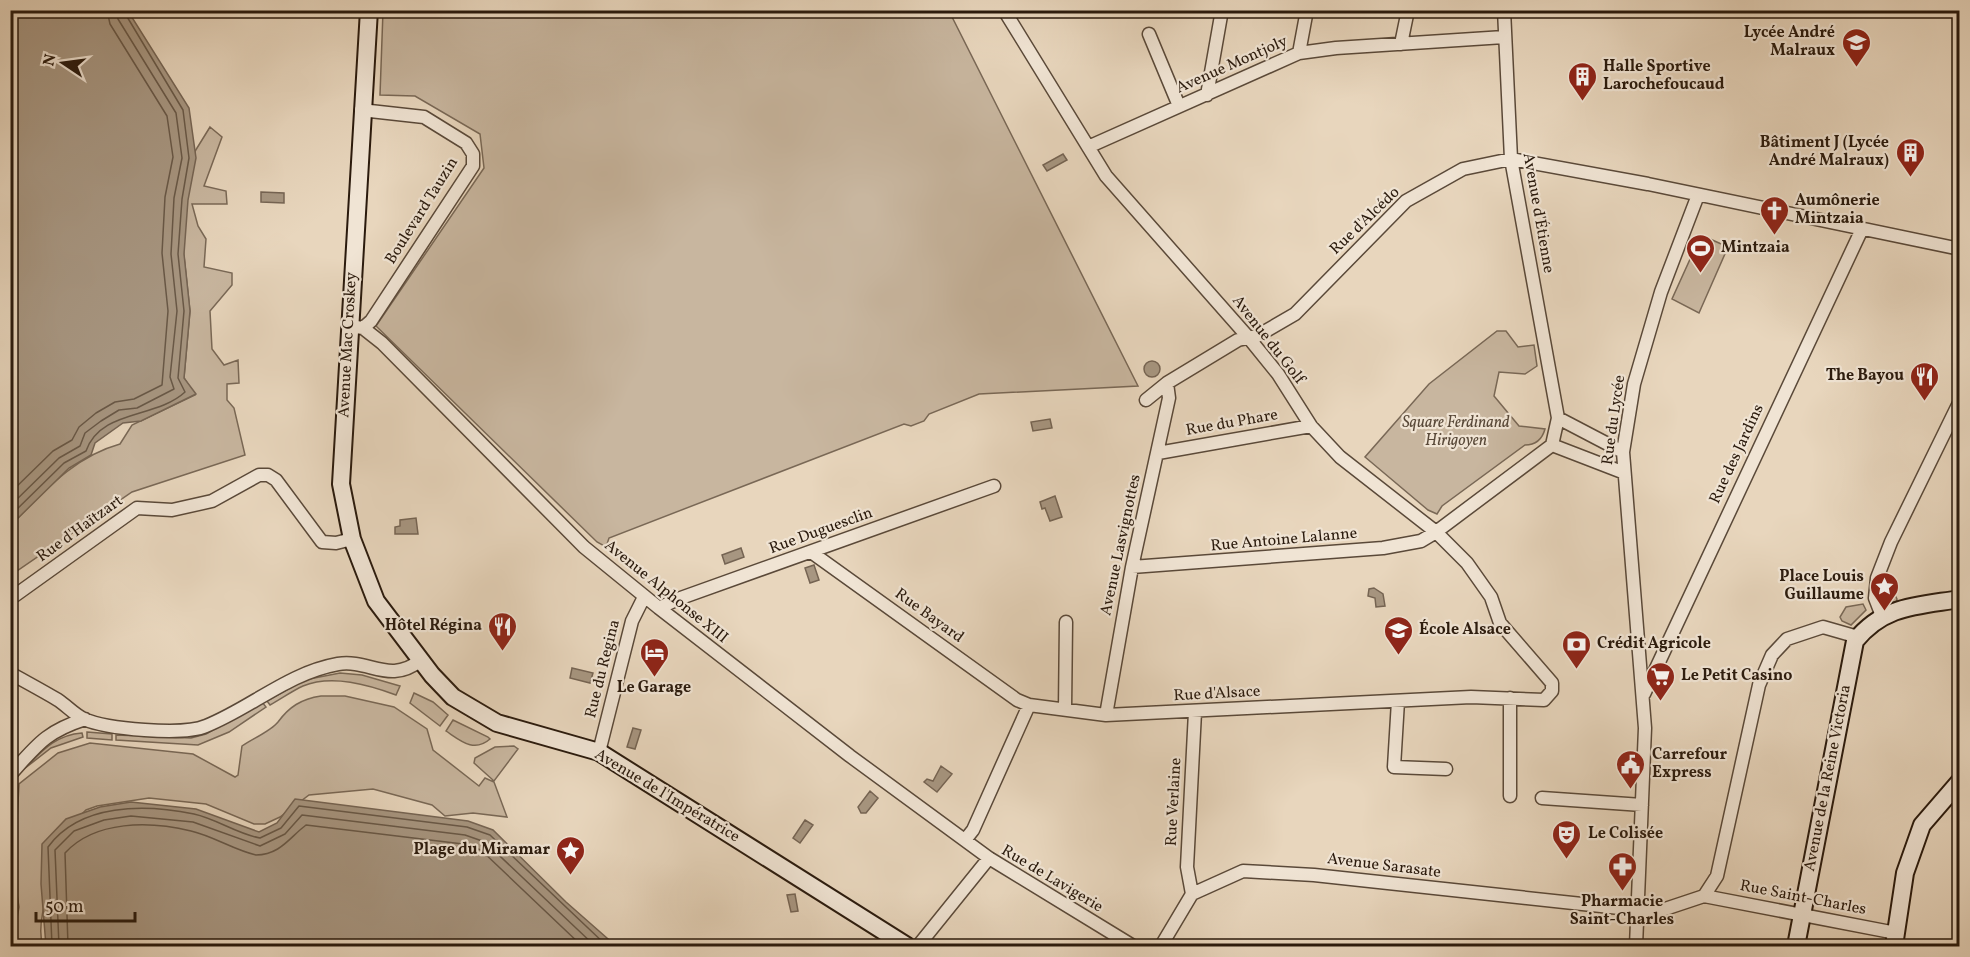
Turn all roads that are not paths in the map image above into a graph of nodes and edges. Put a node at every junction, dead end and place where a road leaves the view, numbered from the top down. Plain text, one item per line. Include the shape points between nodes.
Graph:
1 (369, 10) edge
2 (1004, 10) edge
3 (1222, 10) edge
4 (1307, 10) edge
5 (1408, 10) edge
6 (1504, 10) edge
7 (1149, 34) dead end
8 (1504, 37) junction
9 (1401, 44) junction
10 (1299, 53) junction
11 (1207, 94) junction
12 (1179, 106) junction
13 (361, 110) junction
14 (1088, 147) junction
15 (1511, 159) junction
16 (1698, 195) junction
17 (1862, 229) junction
18 (1959, 249) edge
19 (356, 327) junction
20 (1248, 337) junction
21 (1167, 383) junction
22 (1146, 400) dead end
23 (1959, 401) edge
24 (1558, 418) junction
25 (1311, 426) junction
26 (1552, 445) junction
27 (1623, 452) junction
28 (1158, 453) junction
29 (1622, 472) junction
30 (994, 486) dead end
31 (1436, 532) junction
32 (352, 539) junction
33 (811, 552) junction
34 (1132, 567) junction
35 (644, 597) junction
36 (10, 598) edge
37 (1959, 599) edge
38 (659, 609) junction
39 (1882, 616) junction
40 (1066, 622) dead end
41 (1857, 639) junction
42 (421, 660) junction
43 (10, 673) edge
44 (1552, 691) joint
45 (1644, 695) junction
46 (1510, 698) junction
47 (1398, 701) junction
48 (1029, 705) junction
49 (1065, 710) junction
50 (1195, 712) junction
51 (1106, 715) junction
52 (85, 719) junction
53 (599, 752) junction
54 (1446, 769) dead end
55 (10, 776) edge
56 (1959, 781) edge
57 (1510, 796) dead end
58 (1542, 798) dead end
59 (1642, 805) junction
60 (965, 840) junction
61 (988, 858) junction
62 (1192, 894) junction
63 (1704, 896) junction
64 (1638, 910) junction
65 (1802, 915) junction
66 (1895, 940) edge
67 (907, 946) edge
68 (918, 946) edge
69 (1133, 946) edge
70 (1161, 946) edge
71 (1636, 946) edge
72 (1796, 946) edge

1 - 13 main road, Avenue Mac Croskey
2 - 14 street, Avenue du Golf
3 - 11 street
4 - 10 street
5 - 9 street
6 - 8 street, Avenue d'Étienne
7 - 12 street
8 - 9 street, Avenue Montjoly
8 - 15 street, Avenue d'Étienne
9 - 10 street, Avenue Montjoly
10 - 11 street, Avenue Montjoly
11 - 12 street, Avenue Montjoly
12 - 14 street, Avenue Montjoly
13 - 19 main road, Avenue Mac Croskey
13 - 19 street, Boulevard Tauzin via 424,117 466,143 473,154 473,166 371,321
14 - 20 street, Avenue du Golf via 1106,176
15 - 16 street, Rue d'Alcédo
15 - 20 street, Rue d'Alcédo via 1463,169 1406,201 1295,314 1257,336
15 - 24 street, Avenue d'Étienne
16 - 17 street, Rue d'Alcédo
16 - 27 street, Rue du Lycée via 1661,292 1637,372
17 - 18 street, Rue d'Alcédo
17 - 45 street, Rue des Jardins
19 - 32 main road, Avenue Mac Croskey via 341,484
19 - 35 street, Avenue Alphonse XIII via 382,343 584,547
20 - 21 street
20 - 25 street, Avenue du Golf via 1278,374
21 - 22 street
21 - 28 street, Avenue Lasvignottes via 1169,398
23 - 39 street via 1877,578 1875,598
24 - 26 street, Avenue d'Étienne
24 - 27 street
25 - 28 street, Rue du Phare
25 - 31 street, Avenue du Golf via 1340,457
26 - 29 street
26 - 31 street, Rue Antoine Lalanne
27 - 29 street, Rue du Lycée
28 - 34 street, Avenue Lasvignottes
29 - 45 street, Rue du Lycée
30 - 33 street, Rue Duguesclin
31 - 34 street, Rue Antoine Lalanne via 1421,541 1383,548
31 - 44 street, Avenue du Golf via 1467,563 1491,597 1500,623 1552,683
32 - 36 street, Rue d'Haïtzart via 322,542 276,480 259,475 212,501 172,510 136,508
32 - 42 main road, Avenue Mac Croskey via 376,601
33 - 38 street, Rue Duguesclin
33 - 48 street, Rue Bayard
34 - 51 street, Avenue Lasvignottes
35 - 38 street, Avenue Alphonse XIII
35 - 53 street, Rue du Regina via 632,621
37 - 39 main road via 1904,608
38 - 60 street, Avenue Alphonse XIII
39 - 41 main road
40 - 49 street
41 - 63 street via 1823,627 1787,639 1772,656 1759,685 1717,876
41 - 65 main road, Avenue de la Reine Victoria
42 - 52 street via 398,672 338,664 292,679 206,727 185,731 130,728
42 - 53 main road, Avenue de l'Impératrice via 453,697 482,716
43 - 52 street
44 - 46 street, Rue d'Alsace via 1544,700
45 - 59 street, Rue du Lycée
46 - 47 street, Rue d'Alsace
46 - 57 street
47 - 50 street, Rue d'Alsace
47 - 54 street via 1394,767
48 - 49 street, Rue d'Alsace
48 - 60 street
49 - 51 street, Rue d'Alsace
50 - 51 street, Rue d'Alsace
50 - 62 street, Rue Verlaine via 1187,867
52 - 55 street via 44,737
53 - 67 main road, Avenue de l'Impératrice
56 - 66 main road via 1922,825 1905,873
58 - 59 street
59 - 64 street, Rue du Lycée
60 - 61 street, Avenue Alphonse XIII
61 - 68 street, Rue de Lavigerie
61 - 69 street, Rue de Lavigerie
62 - 64 street, Avenue Sarasate via 1243,871
62 - 70 street
63 - 64 street, Avenue Sarasate via 1665,909
63 - 65 street, Rue Saint-Charles
64 - 71 street, Rue du Lycée
65 - 66 street, Rue Saint-Charles
65 - 72 main road, Avenue de la Reine Victoria

